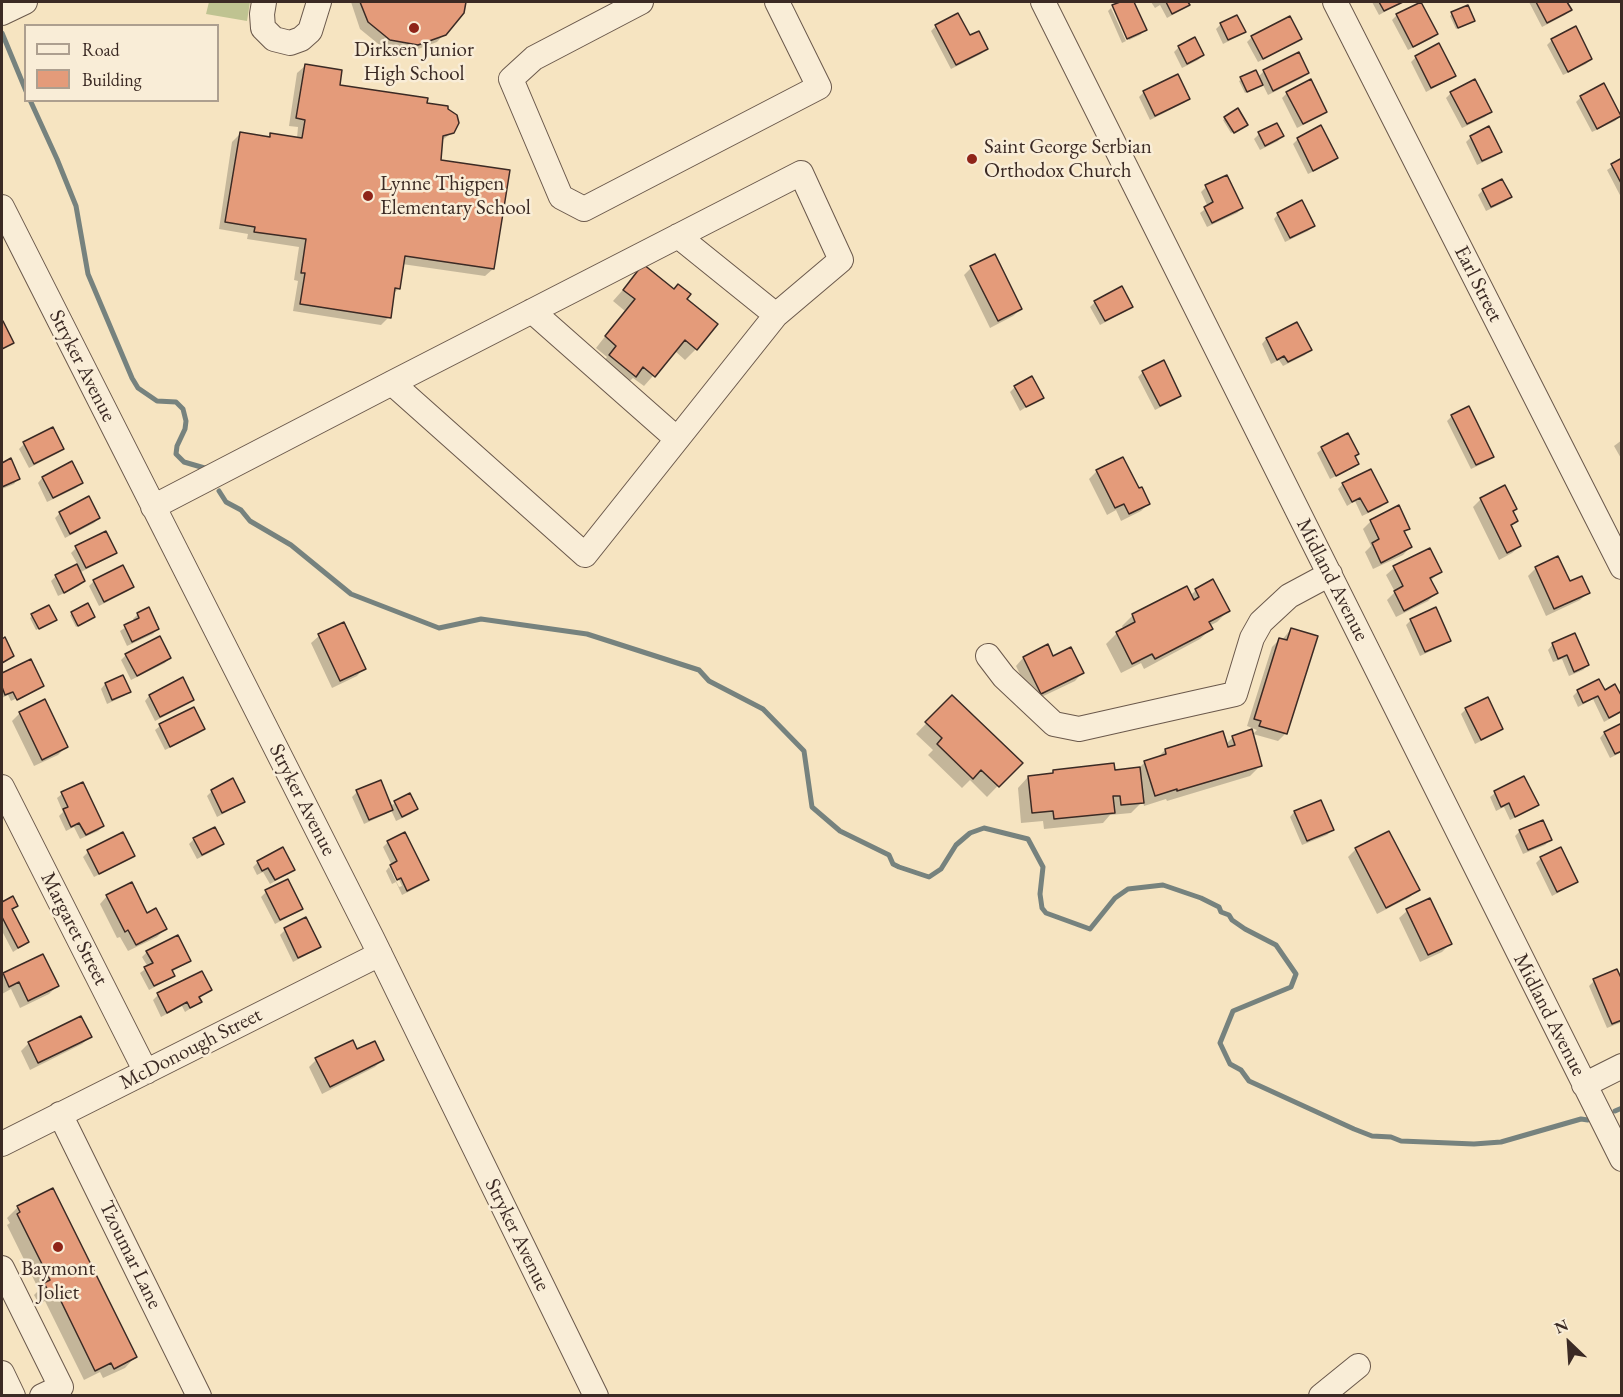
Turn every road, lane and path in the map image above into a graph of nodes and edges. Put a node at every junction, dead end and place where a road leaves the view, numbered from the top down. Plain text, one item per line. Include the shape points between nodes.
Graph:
1 (25, 2) edge
2 (264, 2) edge
3 (319, 2) edge
4 (640, 2) edge
5 (777, 2) edge
6 (1043, 2) edge
7 (1335, 2) edge
8 (2, 13) edge
9 (2, 207) edge
10 (678, 236) junction
11 (532, 311) junction
12 (776, 315) junction
13 (392, 383) junction
14 (677, 439) junction
15 (153, 507) junction
16 (1622, 567) edge
17 (1330, 574) junction
18 (988, 656) dead end
19 (2, 786) edge
20 (380, 954) junction
21 (1622, 1066) edge
22 (146, 1072) junction
23 (1584, 1085) junction
24 (60, 1114) junction
25 (2, 1144) edge
26 (1622, 1159) edge
27 (2, 1268) edge
28 (1358, 1366) dead end
29 (2, 1373) edge
30 (13, 1395) edge
31 (42, 1395) edge
32 (200, 1395) edge
33 (596, 1395) edge
34 (1321, 1395) edge

1 - 8 street
2 - 3 street via 263,28 274,39 290,43 310,31
4 - 5 street via 534,58 512,80 561,197 584,209 819,87
6 - 17 street, Midland Avenue
7 - 16 street, Earl Street
9 - 15 street, Stryker Avenue
10 - 11 street
10 - 12 street
10 - 12 street via 801,173 841,260
11 - 13 street
11 - 14 street
12 - 14 street
13 - 14 street via 585,555
13 - 15 street
15 - 20 street, Stryker Avenue
17 - 18 street via 1289,596 1261,622 1252,638 1235,694 1079,729 1054,724 1004,677
17 - 23 street, Midland Avenue
19 - 22 street, Margaret Street
20 - 22 street, McDonough Street
20 - 33 street, Stryker Avenue
21 - 23 street
22 - 24 street, McDonough Street
23 - 26 street, Midland Avenue
24 - 25 street, McDonough Street
24 - 32 street, Tzoumar Lane
27 - 31 street via 61,1387
28 - 34 street
29 - 30 street

